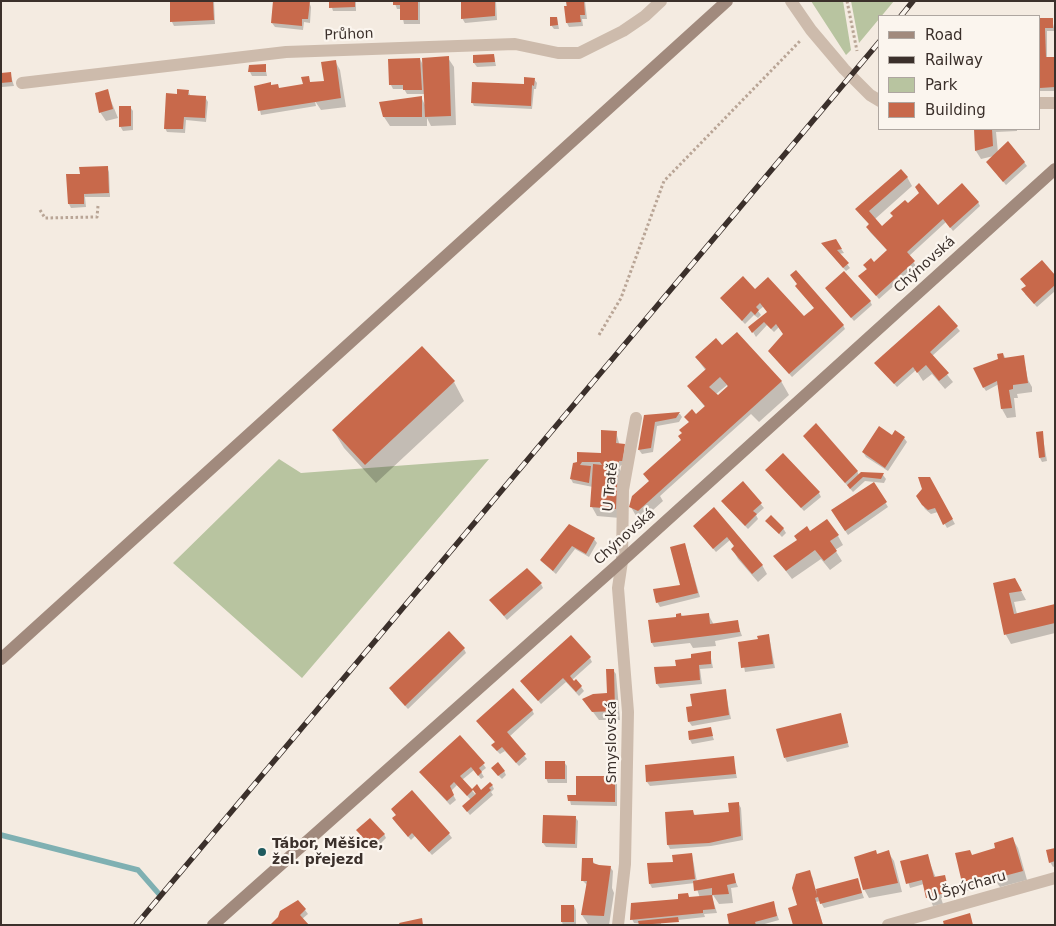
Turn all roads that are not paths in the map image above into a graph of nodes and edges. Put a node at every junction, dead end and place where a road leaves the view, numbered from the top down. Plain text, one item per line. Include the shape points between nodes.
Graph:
1 (661, 1) edge
2 (727, 1) edge
3 (791, 1) edge
4 (22, 83) dead end
5 (878, 100) edge
6 (1041, 103) edge
7 (1055, 103) edge
8 (1055, 169) edge
9 (636, 418) dead end
10 (622, 561) junction
11 (1, 659) edge
12 (1055, 878) edge
13 (213, 925) edge
14 (618, 925) edge
15 (888, 925) edge

1 - 4 street, Průhon via 623,31 579,53 558,53 515,44 286,52
2 - 11 street
3 - 5 street via 855,81
6 - 7 street
8 - 10 street, Chýnovská
9 - 10 street, U Tratě via 623,490
10 - 13 street, Chýnovská
10 - 14 street, Smyslovská via 618,588 628,712 625,864
12 - 15 street, U Špýcharu

